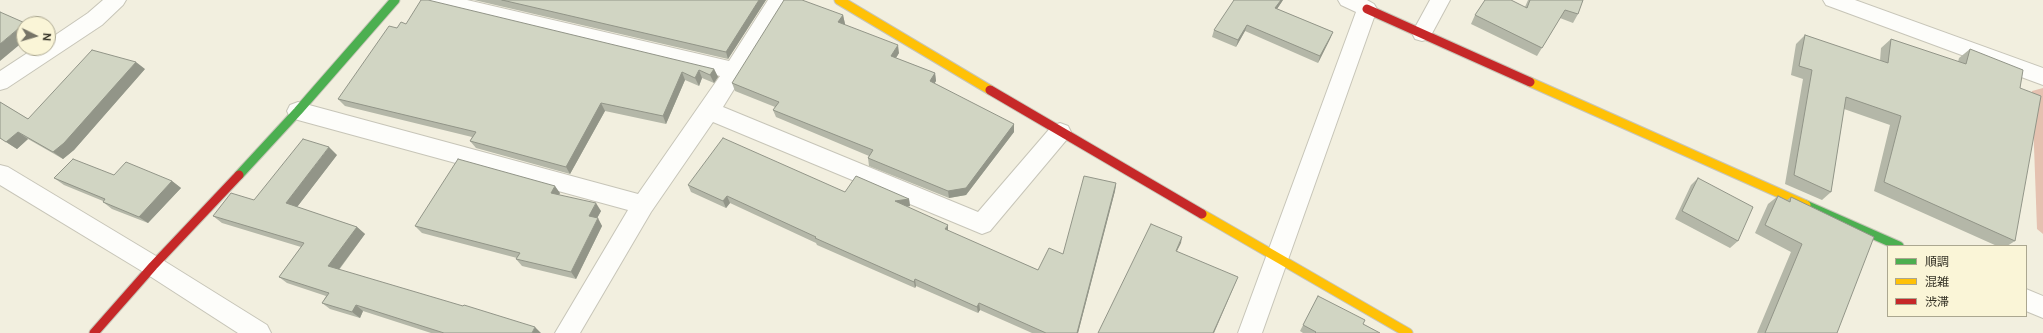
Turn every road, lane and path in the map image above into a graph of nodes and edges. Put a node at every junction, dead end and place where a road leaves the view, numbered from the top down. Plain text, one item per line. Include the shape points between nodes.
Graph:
1 (116, 0) edge
2 (395, 0) edge
3 (434, 0) edge
4 (779, 0) edge
5 (839, 0) edge
6 (1440, 0) edge
7 (1833, 0) edge
8 (1358, 5) edge
9 (1422, 33) junction
10 (735, 71) junction
11 (2043, 77) edge
12 (0, 82) edge
13 (298, 111) junction
14 (709, 111) junction
15 (1060, 132) junction
16 (0, 174) edge
17 (643, 205) junction
18 (1897, 245) edge
19 (1276, 256) junction
20 (153, 266) junction
21 (2027, 300) edge
22 (2043, 307) edge
23 (94, 333) edge
24 (259, 333) edge
25 (566, 333) edge
26 (1250, 333) edge
27 (1408, 333) edge

1 - 12 street via 95,19
2 - 13 street
3 - 10 street
4 - 10 street
5 - 15 street
6 - 9 street
7 - 11 street
8 - 9 street
8 - 19 street
9 - 18 street
10 - 14 street
13 - 17 street
13 - 20 street
14 - 15 street via 982,224
14 - 17 street
15 - 19 street
16 - 20 street
17 - 25 street
19 - 26 street
19 - 27 street
20 - 23 street
20 - 24 street
21 - 22 street

